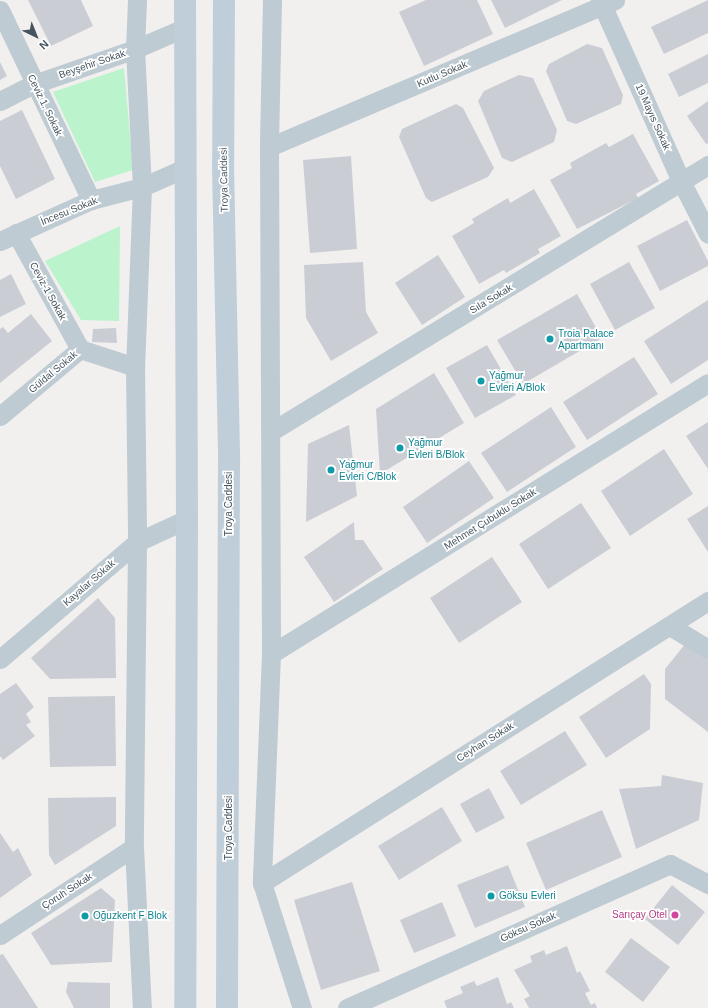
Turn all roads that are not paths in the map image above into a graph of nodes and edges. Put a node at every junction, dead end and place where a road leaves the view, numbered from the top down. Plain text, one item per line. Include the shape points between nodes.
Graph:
1 (137, 0) edge
2 (185, 0) edge
3 (224, 0) edge
4 (272, 0) edge
5 (606, 2) edge
6 (0, 10) edge
7 (184, 28) junction
8 (136, 49) junction
9 (34, 84) junction
10 (0, 100) edge
11 (269, 147) junction
12 (708, 165) edge
13 (185, 168) junction
14 (682, 183) junction
15 (142, 188) junction
16 (91, 200) junction
17 (708, 234) edge
18 (8, 237) edge
19 (80, 349) junction
20 (136, 367) junction
21 (708, 383) edge
22 (0, 416) edge
23 (272, 431) junction
24 (187, 519) junction
25 (137, 542) junction
26 (708, 600) edge
27 (670, 626) junction
28 (708, 649) edge
29 (271, 654) junction
30 (0, 659) edge
31 (134, 847) junction
32 (262, 883) junction
33 (708, 884) edge
34 (0, 935) edge
35 (142, 1008) edge
36 (185, 1008) edge
37 (227, 1008) edge
38 (302, 1008) edge
39 (347, 1008) edge

1 - 8 street
2 - 7 main road
3 - 37 main road, Troya Caddesi via 223,166 229,460
4 - 11 street
5 - 11 street, Kutlu Sokak
5 - 14 street, 19 Mayıs Sokak
6 - 9 street, Ceviz 1. Sokak
7 - 8 street, Beyşehir Sokak
7 - 13 main road
8 - 9 street, Beyşehir Sokak
8 - 15 street
9 - 10 street, Beyşehir Sokak
9 - 16 street, Ceviz 1. Sokak
11 - 23 street
12 - 14 street, Sıla Sokak
13 - 15 street, İncesu Sokak
13 - 24 main road
14 - 17 street, 19 Mayıs Sokak
14 - 23 street, Sıla Sokak
15 - 16 street, İncesu Sokak
15 - 20 street
16 - 18 street, İncesu Sokak
18 - 19 street, Ceviz-1 Sokak
19 - 20 street, Güldal Sokak
19 - 22 street, Güldal Sokak
20 - 25 street
21 - 29 street, Mehmet Çubuklu Sokak
23 - 29 street
24 - 25 street, Kayalar Sokak
24 - 36 main road
25 - 30 street, Kayalar Sokak
25 - 31 street
26 - 27 street, Ceyhan Sokak
27 - 28 street
27 - 32 street, Ceyhan Sokak
29 - 32 street
31 - 34 street, Çoruh Sokak
31 - 35 street
32 - 38 street
33 - 39 street, Göksu Sokak via 670,864

